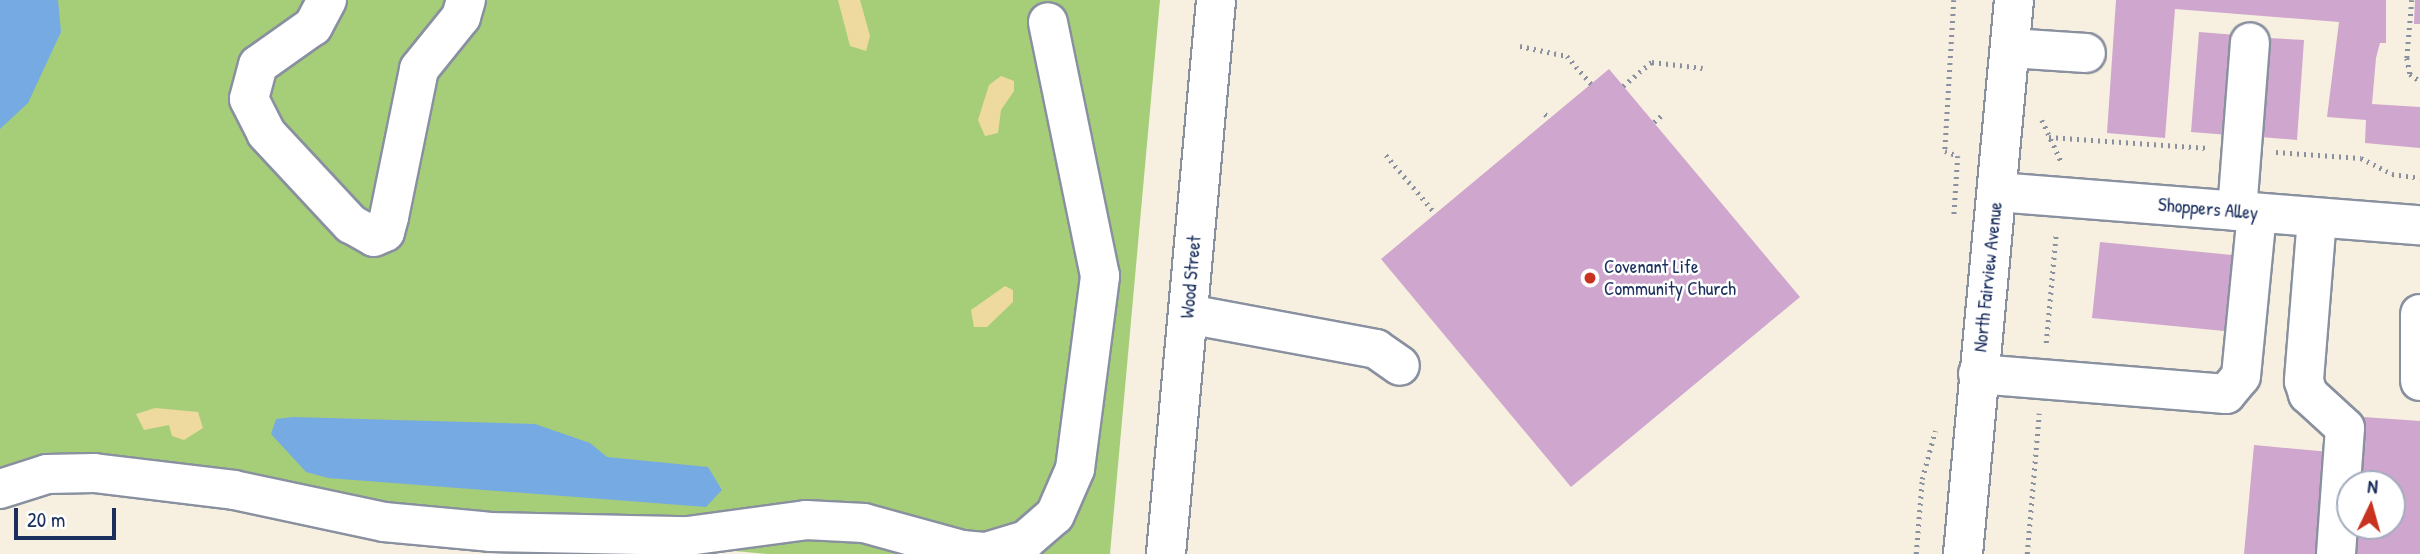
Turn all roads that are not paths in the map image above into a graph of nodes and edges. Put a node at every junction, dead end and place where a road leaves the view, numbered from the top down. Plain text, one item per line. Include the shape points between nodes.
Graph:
1 (327, 0) edge
2 (466, 0) edge
3 (1216, 0) edge
4 (2014, 0) edge
5 (1048, 22) dead end
6 (2250, 42) dead end
7 (2010, 48) junction
8 (2086, 53) dead end
9 (1997, 192) junction
10 (2247, 212) junction
11 (2317, 218) junction
12 (2420, 225) edge
13 (1188, 314) junction
14 (2420, 314) edge
15 (1400, 366) dead end
16 (1978, 374) junction
17 (2420, 381) edge
18 (0, 489) edge
19 (1166, 554) edge
20 (1963, 554) edge
21 (2336, 554) edge

1 - 2 street via 313,26 258,65 249,99 266,133 351,224 374,237 385,232 419,69 461,17
3 - 13 street, Wood Street
4 - 7 street, North Fairview Avenue
5 - 18 street via 1100,276 1080,449 1055,514 1026,540 986,552 962,551 864,523 806,520 688,536 491,533 384,523 234,490 94,473 47,474
6 - 10 street
7 - 8 street
7 - 9 street, North Fairview Avenue
9 - 10 street, Shoppers Alley
9 - 16 street, North Fairview Avenue
10 - 11 street, Shoppers Alley
10 - 16 street via 2241,376 2226,394
11 - 12 street, Shoppers Alley
11 - 21 street via 2304,381 2308,394 2345,428
13 - 15 street via 1376,349
13 - 19 street, Wood Street
14 - 17 street
16 - 20 street, North Fairview Avenue

